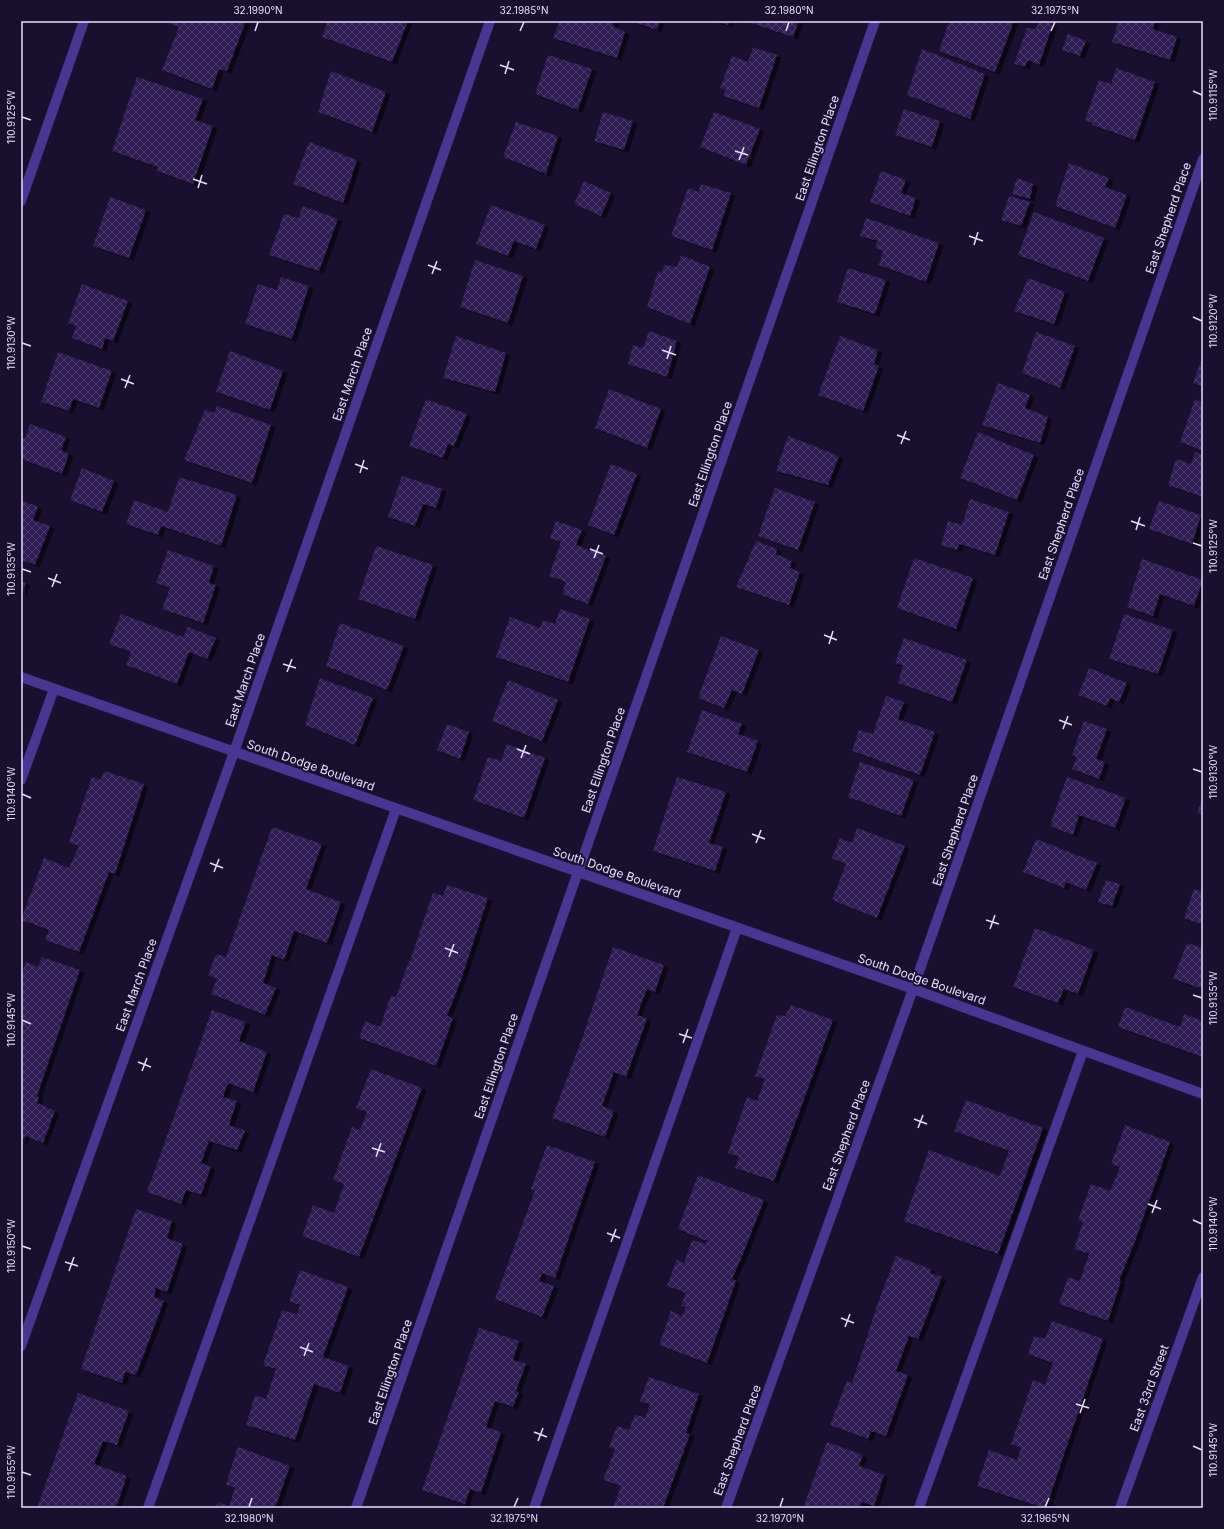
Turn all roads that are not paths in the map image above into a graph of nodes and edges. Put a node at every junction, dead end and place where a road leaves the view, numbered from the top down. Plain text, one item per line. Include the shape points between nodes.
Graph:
1 (84, 21) edge
2 (490, 21) edge
3 (875, 21) edge
4 (1203, 159) edge
5 (21, 202) edge
6 (21, 677) edge
7 (54, 689) junction
8 (234, 752) junction
9 (21, 780) edge
10 (396, 809) junction
11 (578, 872) junction
12 (737, 928) junction
13 (912, 989) junction
14 (1083, 1050) junction
15 (1203, 1094) edge
16 (1203, 1277) edge
17 (21, 1346) edge
18 (148, 1508) edge
19 (356, 1508) edge
20 (534, 1508) edge
21 (726, 1508) edge
22 (919, 1508) edge
23 (1120, 1508) edge

1 - 5 street
2 - 8 street, East March Place
3 - 11 street, East Ellington Place
4 - 13 street, East Shepherd Place
6 - 7 street, South Dodge Boulevard
7 - 8 street, South Dodge Boulevard
7 - 9 street
8 - 10 street, South Dodge Boulevard
8 - 17 street, East March Place
10 - 11 street, South Dodge Boulevard
10 - 18 street
11 - 12 street, South Dodge Boulevard
11 - 19 street, East Ellington Place
12 - 13 street, South Dodge Boulevard
12 - 20 street
13 - 14 street, South Dodge Boulevard
13 - 21 street, East Shepherd Place
14 - 15 street, South Dodge Boulevard
14 - 22 street
16 - 23 street, East 33rd Street

